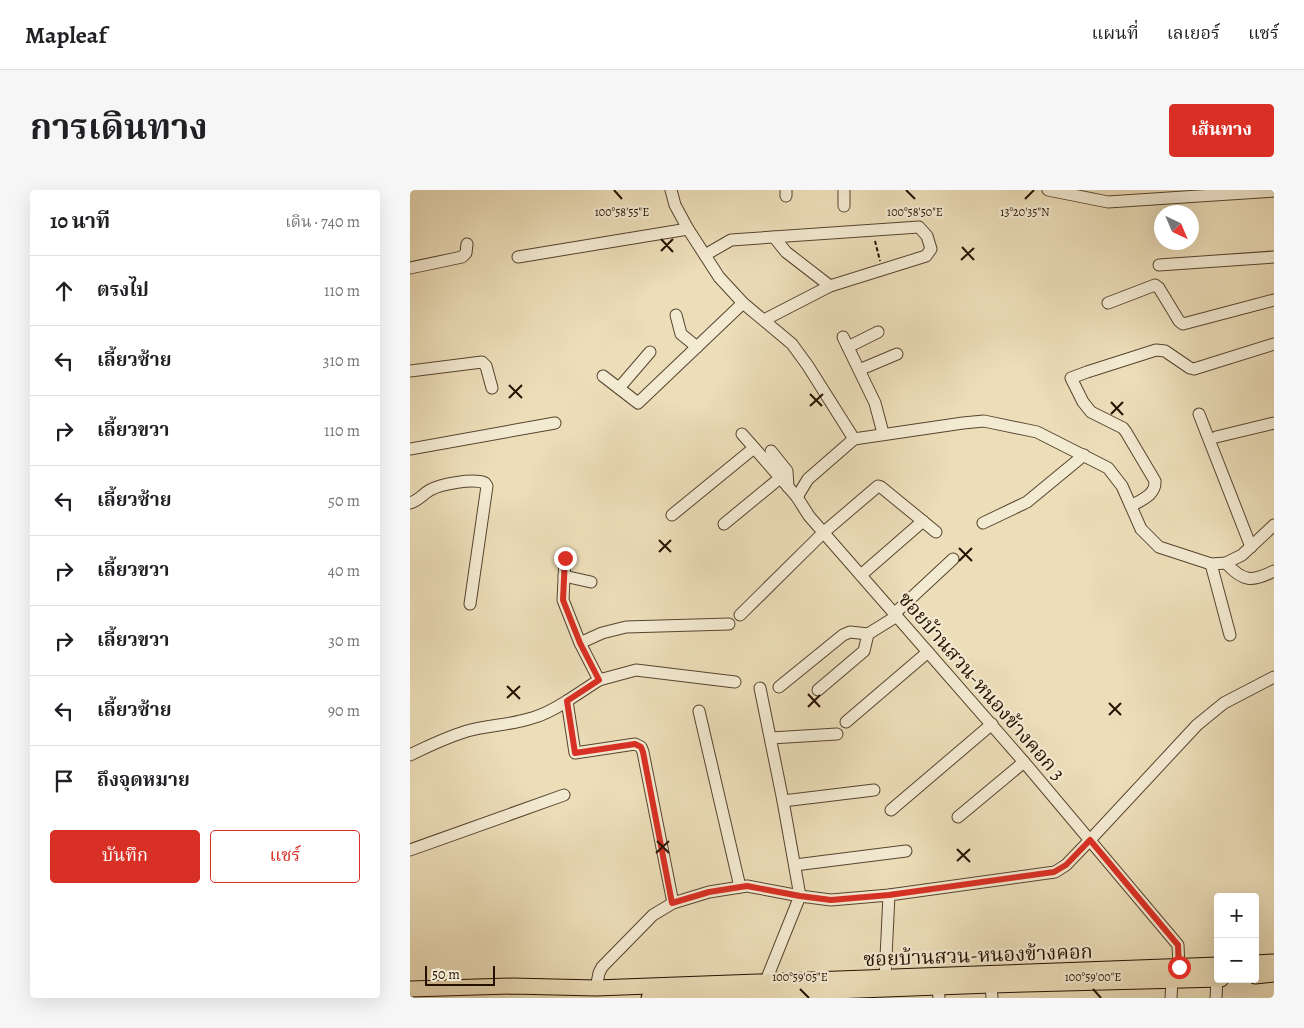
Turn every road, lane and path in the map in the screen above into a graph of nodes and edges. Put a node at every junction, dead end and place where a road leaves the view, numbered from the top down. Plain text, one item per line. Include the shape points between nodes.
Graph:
1 (670, 190) edge
2 (844, 190) edge
3 (1048, 190) edge
4 (1274, 191) edge
5 (844, 206) dead end
6 (688, 229) junction
7 (872, 231) junction
8 (774, 237) junction
9 (467, 244) dead end
10 (704, 255) junction
11 (518, 257) dead end
12 (1274, 258) edge
13 (1160, 265) dead end
14 (410, 268) edge
15 (882, 269) junction
16 (830, 286) junction
17 (1274, 300) edge
18 (743, 303) junction
19 (1108, 303) dead end
20 (676, 315) dead end
21 (764, 320) junction
22 (878, 332) dead end
23 (1274, 344) edge
24 (696, 347) junction
25 (650, 352) dead end
26 (897, 354) dead end
27 (859, 370) junction
28 (410, 371) edge
29 (603, 376) dead end
30 (492, 388) dead end
31 (619, 388) junction
32 (1200, 414) dead end
33 (555, 423) dead end
34 (1274, 423) edge
35 (884, 433) junction
36 (742, 434) dead end
37 (1216, 437) dead end
38 (854, 439) junction
39 (754, 448) junction
40 (410, 449) edge
41 (771, 452) dead end
42 (1084, 455) junction
43 (784, 482) junction
44 (797, 497) junction
45 (410, 504) edge
46 (1131, 506) junction
47 (672, 515) dead end
48 (923, 521) junction
49 (983, 523) dead end
50 (724, 524) dead end
51 (1274, 525) edge
52 (824, 532) junction
53 (936, 532) dead end
54 (1252, 547) junction
55 (565, 558) dead end
56 (953, 559) dead end
57 (1226, 563) junction
58 (1211, 564) junction
59 (1274, 571) edge
60 (861, 575) junction
61 (564, 576) junction
62 (592, 582) dead end
63 (470, 604) dead end
64 (740, 615) dead end
65 (896, 615) junction
66 (729, 624) dead end
67 (868, 634) junction
68 (1230, 635) dead end
69 (580, 643) junction
70 (928, 652) junction
71 (1274, 677) edge
72 (599, 680) junction
73 (735, 682) dead end
74 (779, 687) dead end
75 (760, 688) dead end
76 (818, 690) dead end
77 (567, 701) junction
78 (699, 711) dead end
79 (846, 722) dead end
80 (992, 724) junction
81 (837, 734) dead end
82 (771, 738) junction
83 (410, 755) edge
84 (1024, 762) junction
85 (874, 790) dead end
86 (564, 795) dead end
87 (784, 802) junction
88 (892, 810) dead end
89 (958, 817) dead end
90 (1090, 840) junction
91 (410, 850) edge
92 (906, 851) dead end
93 (795, 865) junction
94 (740, 887) junction
95 (889, 895) junction
96 (800, 896) junction
97 (672, 903) junction
98 (1274, 962) edge
99 (1259, 963) edge
100 (1179, 967) junction
101 (1214, 974) edge
102 (1274, 974) edge
103 (1214, 976) edge
104 (1259, 976) edge
105 (885, 978) junction
106 (1172, 981) junction
107 (1218, 983) edge
108 (596, 988) junction
109 (410, 989) edge
110 (764, 989) junction
111 (991, 991) edge
112 (432, 993) edge
113 (939, 993) edge
114 (649, 998) edge
115 (1171, 998) edge
116 (1216, 998) edge

1 - 6 street
2 - 5 street
3 - 4 street via 1108,202
6 - 10 street
6 - 11 street
7 - 8 street
7 - 15 path
7 - 15 street via 919,227 927,236 930,249 926,256
8 - 10 street via 731,240
8 - 16 street via 786,252
9 - 14 street via 462,257
10 - 18 street via 718,277
12 - 13 street
15 - 16 street
16 - 21 street
17 - 19 street via 1183,324 1155,285
18 - 21 street
18 - 24 street
20 - 24 street via 682,334
21 - 38 street via 792,344
22 - 27 street via 846,342
23 - 46 street via 1194,369 1163,350 1156,350 1072,378 1091,412 1123,428 1155,481 1150,494
24 - 31 street via 638,403
25 - 31 street
26 - 27 street
27 - 35 street via 875,403
28 - 30 street via 482,362
29 - 31 street
32 - 54 street
33 - 40 street
34 - 37 street
35 - 38 street
35 - 42 street via 984,422 1037,432
36 - 39 street, ซอยบ้านสวน-หนองข้างคอก 3
38 - 44 street via 808,479
39 - 43 street, ซอยบ้านสวน-หนองข้างคอก 3
39 - 47 street
41 - 43 street via 787,471 789,480
42 - 46 street via 1108,468 1122,486
42 - 49 street via 1027,502
43 - 44 street, ซอยบ้านสวน-หนองข้างคอก 3
43 - 50 street
44 - 52 street, ซอยบ้านสวน-หนองข้างคอก 3
45 - 63 street via 438,487 470,481 487,486
46 - 58 street via 1141,529 1159,547
48 - 52 street via 878,486
48 - 53 street
48 - 60 street
51 - 54 street
52 - 60 street, ซอยบ้านสวน-หนองข้างคอก 3
52 - 64 street
54 - 57 street
55 - 61 street
56 - 65 street
57 - 58 street
57 - 59 street via 1236,574 1246,578 1259,578
58 - 68 street
60 - 65 street, ซอยบ้านสวน-หนองข้างคอก 3
61 - 62 street
61 - 69 street via 563,600
65 - 67 street
65 - 70 street, ซอยบ้านสวน-หนองข้างคอก 3
66 - 69 street via 626,627
67 - 74 street via 850,632 843,635
67 - 76 street via 864,651
69 - 72 street
70 - 79 street
70 - 80 street, ซอยบ้านสวน-หนองข้างคอก 3
71 - 90 street via 1224,703 1196,725
72 - 73 street via 636,670
72 - 77 street
75 - 82 street
77 - 83 street via 532,718 466,731
77 - 97 street via 575,753 635,744 641,747
78 - 94 street
80 - 84 street, ซอยบ้านสวน-หนองข้างคอก 3
80 - 88 street
81 - 82 street
82 - 87 street
84 - 89 street
84 - 90 street, ซอยบ้านสวน-หนองข้างคอก 3
85 - 87 street
86 - 91 street
87 - 93 street
90 - 95 street via 1066,865 1054,872
90 - 100 street, ซอยบ้านสวน-หนองข้างคอก 3 via 1178,945
92 - 93 street
93 - 96 street
94 - 96 street
94 - 97 street
95 - 96 street via 831,900
95 - 105 street
96 - 110 street
97 - 108 street via 653,915 602,967
98 - 99 main road
100 - 101 main road, ซอยบ้านสวน-หนองข้างคอก
100 - 105 main road, ซอยบ้านสวน-หนองข้างคอก
102 - 104 main road
103 - 106 main road, ซอยบ้านสวน-หนองข้างคอก
105 - 110 main road, ซอยบ้านสวน-หนองข้างคอก
106 - 111 main road, ซอยบ้านสวน-หนองข้างคอก
106 - 115 street
107 - 116 street
108 - 110 main road, ซอยบ้านสวน-หนองข้างคอก
108 - 112 main road, ซอยบ้านสวน-หนองข้างคอก via 513,986
109 - 112 main road, ซอยบ้านสวน-หนองข้างคอก
110 - 113 main road, ซอยบ้านสวน-หนองข้างคอก
110 - 114 main road, ซอยบ้านสวน-หนองข้างคอก
111 - 113 main road, ซอยบ้านสวน-หนองข้างคอก

